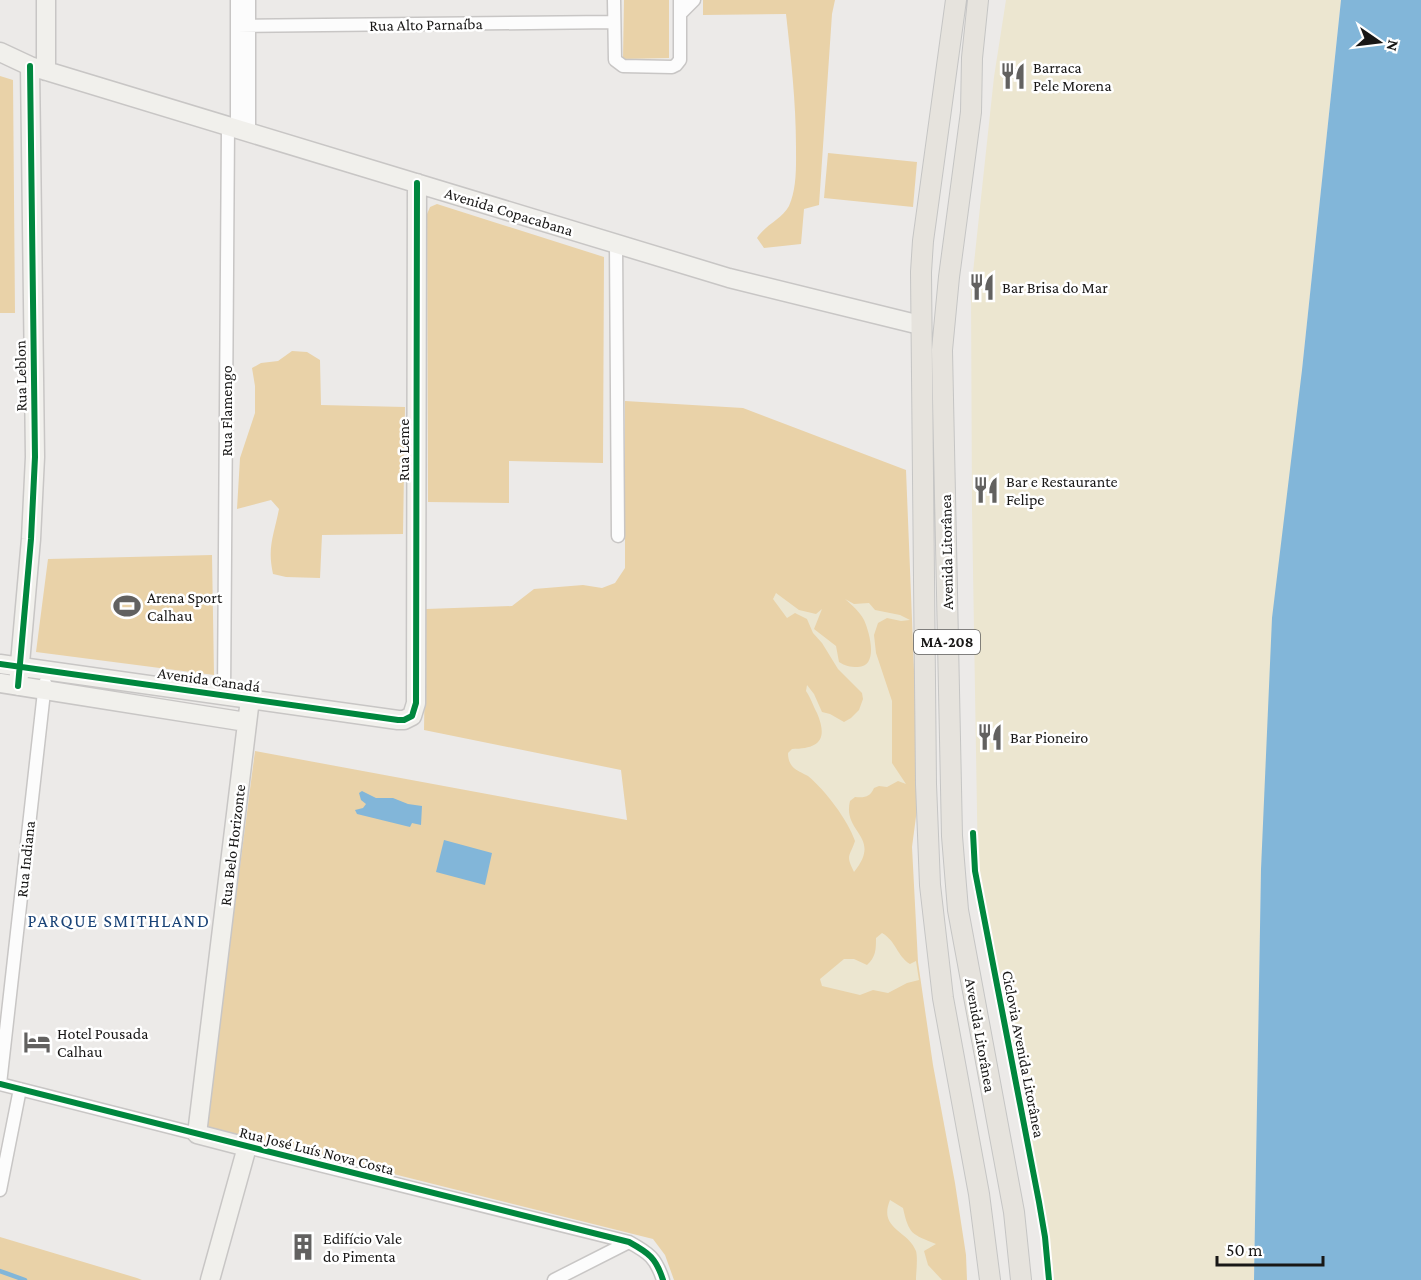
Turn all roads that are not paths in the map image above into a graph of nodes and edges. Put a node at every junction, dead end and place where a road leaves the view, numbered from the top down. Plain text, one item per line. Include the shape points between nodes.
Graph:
1 (46, 0) edge
2 (237, 0) edge
3 (249, 0) edge
4 (614, 0) edge
5 (680, 0) edge
6 (694, 0) edge
7 (956, 0) edge
8 (978, 0) edge
9 (681, 13) junction
10 (614, 21) junction
11 (243, 26) junction
12 (0, 52) edge
13 (0, 64) edge
14 (38, 68) junction
15 (238, 129) junction
16 (936, 139) junction
17 (417, 183) junction
18 (956, 216) junction
19 (616, 244) junction
20 (921, 326) junction
21 (618, 536) dead end
22 (0, 664) edge
23 (20, 667) junction
24 (46, 670) junction
25 (9, 685) edge
26 (44, 690) junction
27 (224, 695) junction
28 (250, 699) junction
29 (412, 716) joint
30 (246, 722) junction
31 (926, 784) junction
32 (952, 836) junction
33 (930, 885) junction
34 (963, 936) junction
35 (0, 1084) edge
36 (20, 1089) junction
37 (197, 1134) junction
38 (247, 1146) junction
39 (0, 1190) edge
40 (628, 1242) junction
41 (210, 1280) edge
42 (554, 1280) edge
43 (663, 1280) edge
44 (990, 1280) edge
45 (1021, 1280) edge

1 - 14 street, Rua Leblon
2 - 11 street
3 - 11 street
4 - 10 street
5 - 9 street
6 - 9 street
7 - 16 main road, Avenida Litorânea / MA-208
8 - 18 main road, Avenida Litorânea / MA-208 via 970,112
9 - 10 street via 680,60 672,67 618,64
10 - 11 street, Rua Alto Parnaíba
11 - 15 street, Rua Flamengo
12 - 14 street, Avenida Copacabana
13 - 14 street, Avenida Copacabana
14 - 15 street, Avenida Copacabana
14 - 23 street, Rua Leblon via 35,457
15 - 17 street, Avenida Copacabana
15 - 27 street, Rua Flamengo
16 - 18 main road via 952,140 956,146 951,198
16 - 20 main road, Avenida Litorânea / MA-208 via 923,241
17 - 19 street, Avenida Copacabana
17 - 29 street, Rua Leme via 416,703
18 - 32 main road, Avenida Litorânea / MA-208 via 942,375
19 - 20 street, Avenida Copacabana via 729,278
19 - 21 street
20 - 31 main road, Avenida Litorânea / MA-208
22 - 23 street, Avenida Canadá
23 - 24 street, Avenida Canadá
23 - 25 street, Rua Leblon
24 - 26 street, Rua Indiana
24 - 27 street, Avenida Canadá
25 - 26 street
26 - 30 street
26 - 35 street, Rua Indiana
27 - 28 street, Avenida Canadá
28 - 29 street, Avenida Canadá via 398,720
28 - 30 street, Rua Belo Horizonte
30 - 37 street, Rua Belo Horizonte
31 - 32 main road via 932,803 934,836 944,843
31 - 33 main road, Avenida Litorânea / MA-208
32 - 34 main road, Avenida Litorânea / MA-208
33 - 34 main road via 937,878 947,880 954,920
33 - 44 main road, Avenida Litorânea / MA-208 via 942,989 979,1194
34 - 45 main road, Avenida Litorânea / MA-208 via 1014,1212
35 - 36 street, Rua José Luís Nova Costa
36 - 37 street, Rua José Luís Nova Costa
36 - 39 street
37 - 38 street, Rua José Luís Nova Costa
38 - 40 street, Rua José Luís Nova Costa
38 - 41 street
40 - 42 street
40 - 43 street, Rua José Luís Nova Costa via 648,1252 658,1264

